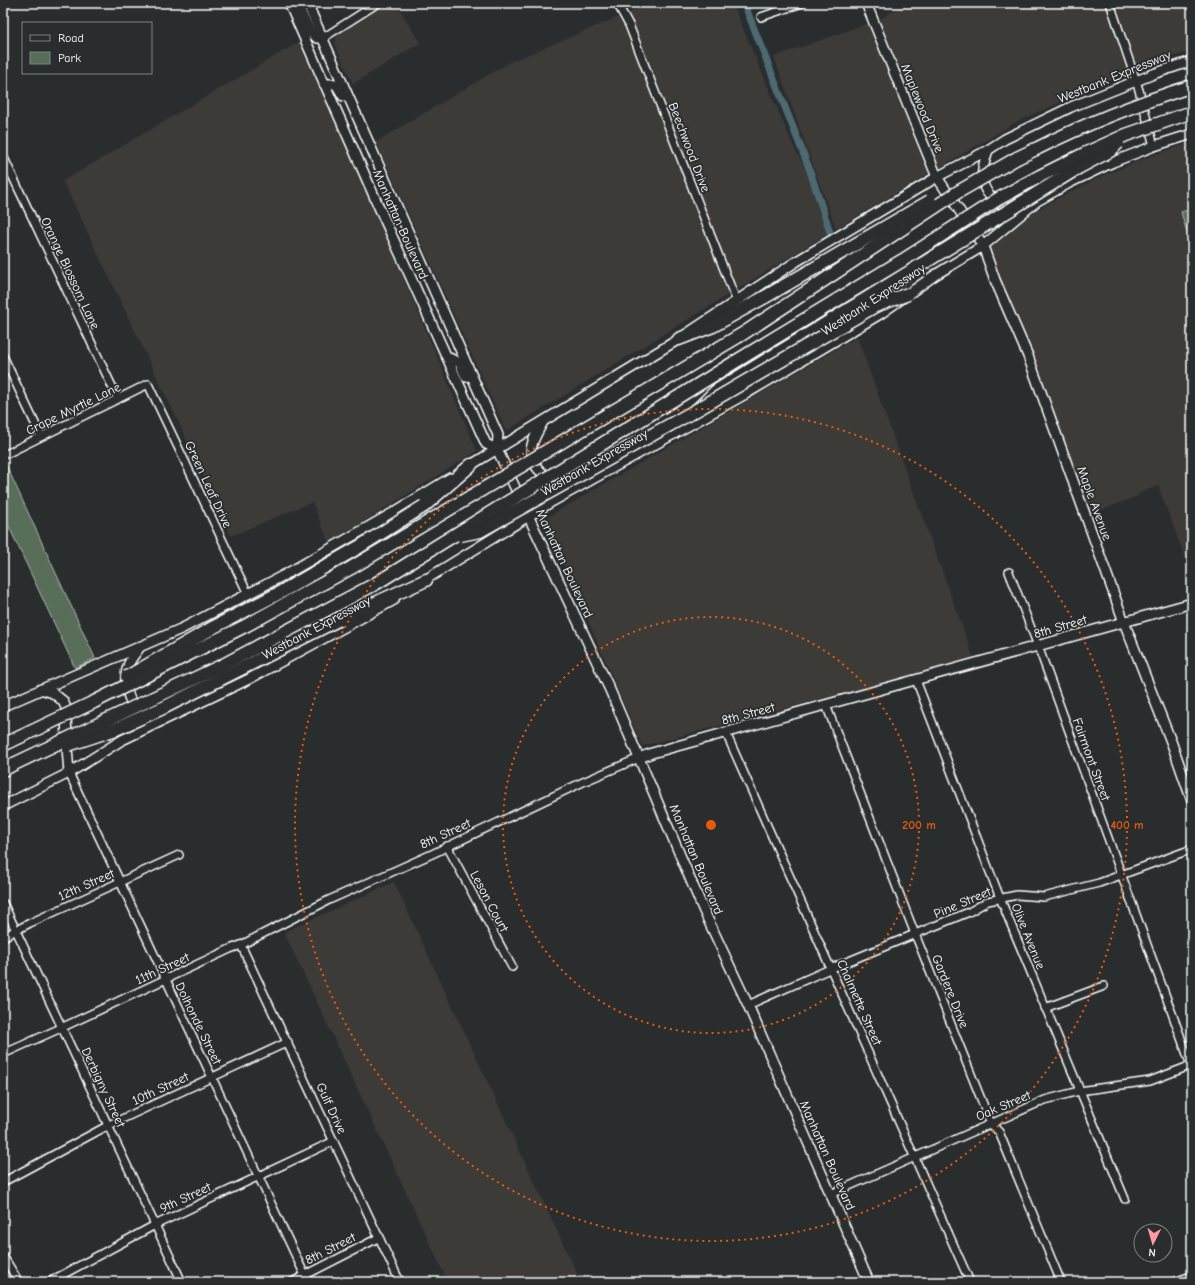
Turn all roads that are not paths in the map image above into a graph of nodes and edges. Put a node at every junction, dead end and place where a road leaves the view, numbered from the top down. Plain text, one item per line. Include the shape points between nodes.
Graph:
1 (289, 3) edge
2 (296, 3) edge
3 (308, 3) edge
4 (378, 3) edge
5 (536, 3) edge
6 (546, 3) edge
7 (618, 3) edge
8 (802, 3) edge
9 (866, 3) edge
10 (1110, 3) edge
11 (792, 5) edge
12 (761, 18) dead end
13 (323, 38) junction
14 (1192, 61) edge
15 (1136, 81) junction
16 (324, 84) junction
17 (1192, 86) edge
18 (1192, 112) edge
19 (365, 132) junction
20 (1192, 134) edge
21 (1126, 135) junction
22 (1154, 146) junction
23 (988, 150) junction
24 (3, 156) edge
25 (1017, 158) junction
26 (937, 177) junction
27 (1029, 208) junction
28 (965, 219) joint
29 (983, 246) junction
30 (908, 294) junction
31 (739, 306) junction
32 (679, 339) joint
33 (3, 356) edge
34 (447, 357) junction
35 (475, 382) junction
36 (148, 384) joint
37 (118, 399) junction
38 (543, 422) junction
39 (673, 433) junction
40 (41, 436) junction
41 (496, 448) junction
42 (8, 453) dead end
43 (471, 465) junction
44 (576, 488) junction
45 (529, 516) junction
46 (449, 538) junction
47 (1009, 572) dead end
48 (426, 580) junction
49 (248, 594) junction
50 (1192, 602) edge
51 (1124, 622) junction
52 (1038, 646) junction
53 (140, 647) junction
54 (916, 680) junction
55 (41, 689) junction
56 (94, 702) junction
57 (826, 705) junction
58 (3, 706) edge
59 (171, 716) junction
60 (726, 733) junction
61 (3, 745) edge
62 (640, 758) junction
63 (14, 764) junction
64 (3, 770) edge
65 (69, 773) junction
66 (1192, 801) edge
67 (3, 806) edge
68 (447, 846) junction
69 (1192, 849) edge
70 (179, 855) dead end
71 (1121, 875) junction
72 (119, 882) junction
73 (1000, 898) junction
74 (329, 900) joint
75 (3, 902) edge
76 (16, 931) junction
77 (915, 934) junction
78 (3, 937) edge
79 (241, 945) junction
80 (512, 967) dead end
81 (832, 968) junction
82 (165, 980) junction
83 (1104, 986) dead end
84 (748, 1005) junction
85 (1045, 1008) junction
86 (63, 1027) junction
87 (288, 1042) junction
88 (3, 1054) edge
89 (1192, 1066) edge
90 (212, 1077) junction
91 (1079, 1091) junction
92 (991, 1124) junction
93 (109, 1125) junction
94 (334, 1141) junction
95 (914, 1157) junction
96 (259, 1175) junction
97 (3, 1182) edge
98 (831, 1194) junction
99 (1124, 1198) dead end
100 (155, 1225) junction
101 (380, 1237) junction
102 (3, 1256) edge
103 (1192, 1278) edge
104 (306, 1279) edge
105 (19, 1282) edge
106 (49, 1282) edge
107 (182, 1282) edge
108 (292, 1282) edge
109 (400, 1282) edge
110 (869, 1282) edge
111 (970, 1282) edge
112 (1061, 1282) edge
113 (1178, 1282) edge

1 - 16 street, Manhattan Boulevard
2 - 13 street via 311,33 317,38
3 - 13 street, Manhattan Boulevard
4 - 13 street
5 - 6 street
7 - 31 street, Beechwood Drive via 629,25
8 - 11 street
9 - 26 street, Maplewood Drive
10 - 15 street
11 - 12 street
13 - 19 street, Manhattan Boulevard
14 - 15 street, Westbank Expressway
15 - 22 street
15 - 23 street, Westbank Expressway via 1071,107 1004,139
16 - 19 street via 338,86 355,122
16 - 34 street, Manhattan Boulevard
17 - 25 highway, bridge via 1154,98 1062,136
18 - 21 highway, Westbank Expressway, bridge
19 - 35 street, Manhattan Boulevard
20 - 22 street, Westbank Expressway
21 - 39 highway, bridge via 1110,151 1078,168 716,391
21 - 46 highway, Westbank Expressway, bridge via 1060,165 998,200
22 - 27 street, Westbank Expressway via 1069,182
23 - 26 street, Westbank Expressway
23 - 27 street via 984,160 983,183 988,192 998,204 1008,208
24 - 37 street, Orange Blossom Lane
25 - 31 highway, bridge via 980,173
25 - 56 highway, bridge via 958,192 744,333 358,564 247,625
26 - 28 street, Maplewood Drive
26 - 31 street, Westbank Expressway via 797,261
27 - 29 street, Westbank Expressway
28 - 29 street, Maple Avenue
29 - 30 street, Westbank Expressway
29 - 51 street, Maple Avenue via 1028,356
30 - 39 street, Westbank Expressway via 880,314 749,392
30 - 46 highway, bridge via 875,306 700,408 480,531
31 - 32 highway via 713,326
32 - 38 street
33 - 40 street
34 - 35 street via 460,363 468,381
34 - 41 street, Manhattan Boulevard via 486,444
35 - 41 street, Manhattan Boulevard via 498,435
36 - 37 street, Crape Myrtle Lane
36 - 49 street, Green Leaf Drive
37 - 40 street, Crape Myrtle Lane
38 - 41 street
38 - 44 street via 532,448 536,466 550,479
39 - 44 street, Westbank Expressway
40 - 42 street, Crape Myrtle Lane
41 - 43 street
41 - 45 street, Manhattan Boulevard
43 - 49 street via 391,514
43 - 56 highway, bridge via 424,506 360,547 107,688
44 - 45 street, Westbank Expressway
45 - 48 street, Westbank Expressway
45 - 62 street, Manhattan Boulevard
46 - 63 highway, Westbank Expressway, bridge via 375,584 221,666
47 - 52 street, Fairmont Street
48 - 59 street, Westbank Expressway via 379,609 259,673
48 - 63 highway, bridge via 338,620 116,729
49 - 53 street
50 - 51 street, 8th Street
51 - 52 street, 8th Street
51 - 66 street, Maple Avenue
52 - 54 street, 8th Street
52 - 71 street, Fairmont Street
53 - 55 street
53 - 59 street via 128,666 126,676 127,691 133,706 151,715
54 - 57 street, 8th Street
54 - 73 street, Olive Avenue
55 - 58 street
55 - 65 street via 53,693 63,701 66,708
56 - 61 highway, bridge
57 - 60 street, 8th Street
57 - 77 street, Gardere Drive
59 - 65 street, Westbank Expressway via 122,740
60 - 62 street, 8th Street
60 - 81 street, Chalmette Street
62 - 68 street, 8th Street
62 - 84 street, Manhattan Boulevard via 703,909
63 - 64 highway, Westbank Expressway
65 - 67 street, Westbank Expressway
65 - 72 street, Dolhonde Street
68 - 74 street, 8th Street
68 - 80 street, Leson Court
69 - 71 street, Pine Street
70 - 72 street, 12th Street
71 - 73 street, Pine Street via 1044,897 1017,895
71 - 89 street, Fairmont Street
72 - 76 street, 12th Street
72 - 82 street, Dolhonde Street
73 - 77 street, Pine Street
73 - 85 street, Olive Avenue
74 - 79 street, 11th Street
75 - 76 street, Derbigny Street
76 - 78 street, 12th Street
76 - 86 street, Derbigny Street
77 - 81 street, Pine Street
77 - 92 street, Gardere Drive
79 - 82 street, 11th Street
79 - 87 street, Gulf Drive
81 - 84 street, Pine Street
81 - 95 street, Chalmette Street
82 - 86 street, 11th Street
82 - 90 street, Dolhonde Street
83 - 85 street
84 - 98 street, Manhattan Boulevard
85 - 91 street, Olive Avenue
86 - 88 street, 11th Street
86 - 93 street, Derbigny Street
87 - 90 street, 10th Street
87 - 94 street, Gulf Drive
89 - 91 street, Oak Street via 1150,1081
90 - 93 street, 10th Street
90 - 96 street, Dolhonde Street
91 - 92 street, Oak Street via 1045,1100
91 - 99 street, Olive Avenue
92 - 95 street, Oak Street
92 - 112 street, Gardere Drive via 999,1132
93 - 97 street, 10th Street
93 - 100 street, Derbigny Street
94 - 96 street, 9th Street
94 - 101 street, Gulf Drive
95 - 98 street, Oak Street
95 - 111 street, Chalmette Street
96 - 100 street, 9th Street
96 - 104 street, Dolhonde Street
98 - 110 street, Manhattan Boulevard
100 - 106 street, 9th Street
100 - 107 street, Derbigny Street
101 - 104 street, 8th Street
101 - 109 street, Gulf Drive
102 - 105 street
103 - 113 street
104 - 108 street, 8th Street

